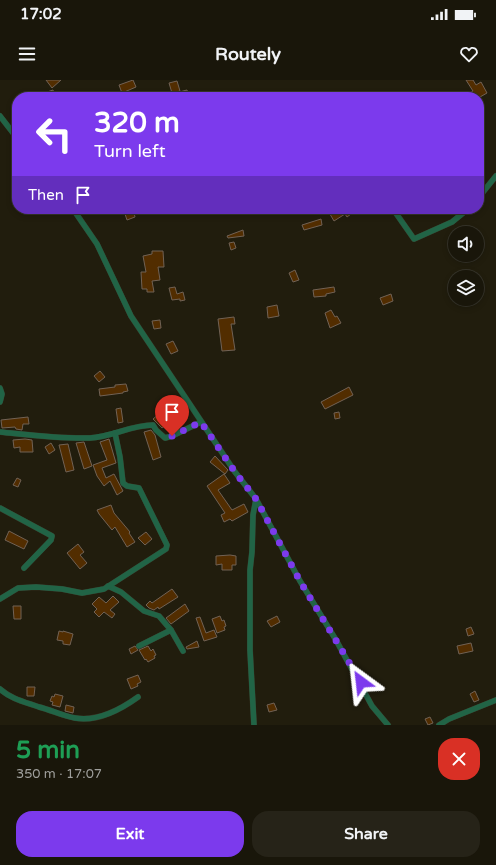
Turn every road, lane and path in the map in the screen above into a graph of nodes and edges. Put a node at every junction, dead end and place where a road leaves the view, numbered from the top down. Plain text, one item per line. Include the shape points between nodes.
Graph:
1 (0, 116) edge
2 (12, 132) edge
3 (496, 176) edge
4 (484, 191) edge
5 (76, 214) edge
6 (396, 214) edge
7 (462, 214) edge
8 (0, 388) edge
9 (0, 402) edge
10 (201, 422) junction
11 (0, 432) edge
12 (115, 433) junction
13 (256, 499) junction
14 (0, 508) edge
15 (24, 568) dead end
16 (108, 586) junction
17 (0, 599) edge
18 (171, 630) junction
19 (139, 646) dead end
20 (183, 651) dead end
21 (0, 689) edge
22 (138, 697) dead end
23 (496, 700) edge
24 (254, 725) edge
25 (388, 725) edge
26 (439, 725) edge

1 - 2 street
3 - 4 street
5 - 10 street via 97,244 131,316
6 - 7 street via 414,239 452,222
8 - 9 street
10 - 12 street via 165,438 153,425 132,427
10 - 13 street
11 - 12 street via 90,438
12 - 16 street via 122,483 139,488 167,545 166,549
13 - 24 street via 250,570 250,650
13 - 25 street via 372,706
14 - 15 street via 52,536
16 - 17 street via 82,593 62,589 18,588
16 - 18 street via 121,592 144,611 159,616
18 - 19 street
18 - 20 street
21 - 22 street via 6,695 20,701 74,718 87,719 105,716
23 - 26 street

